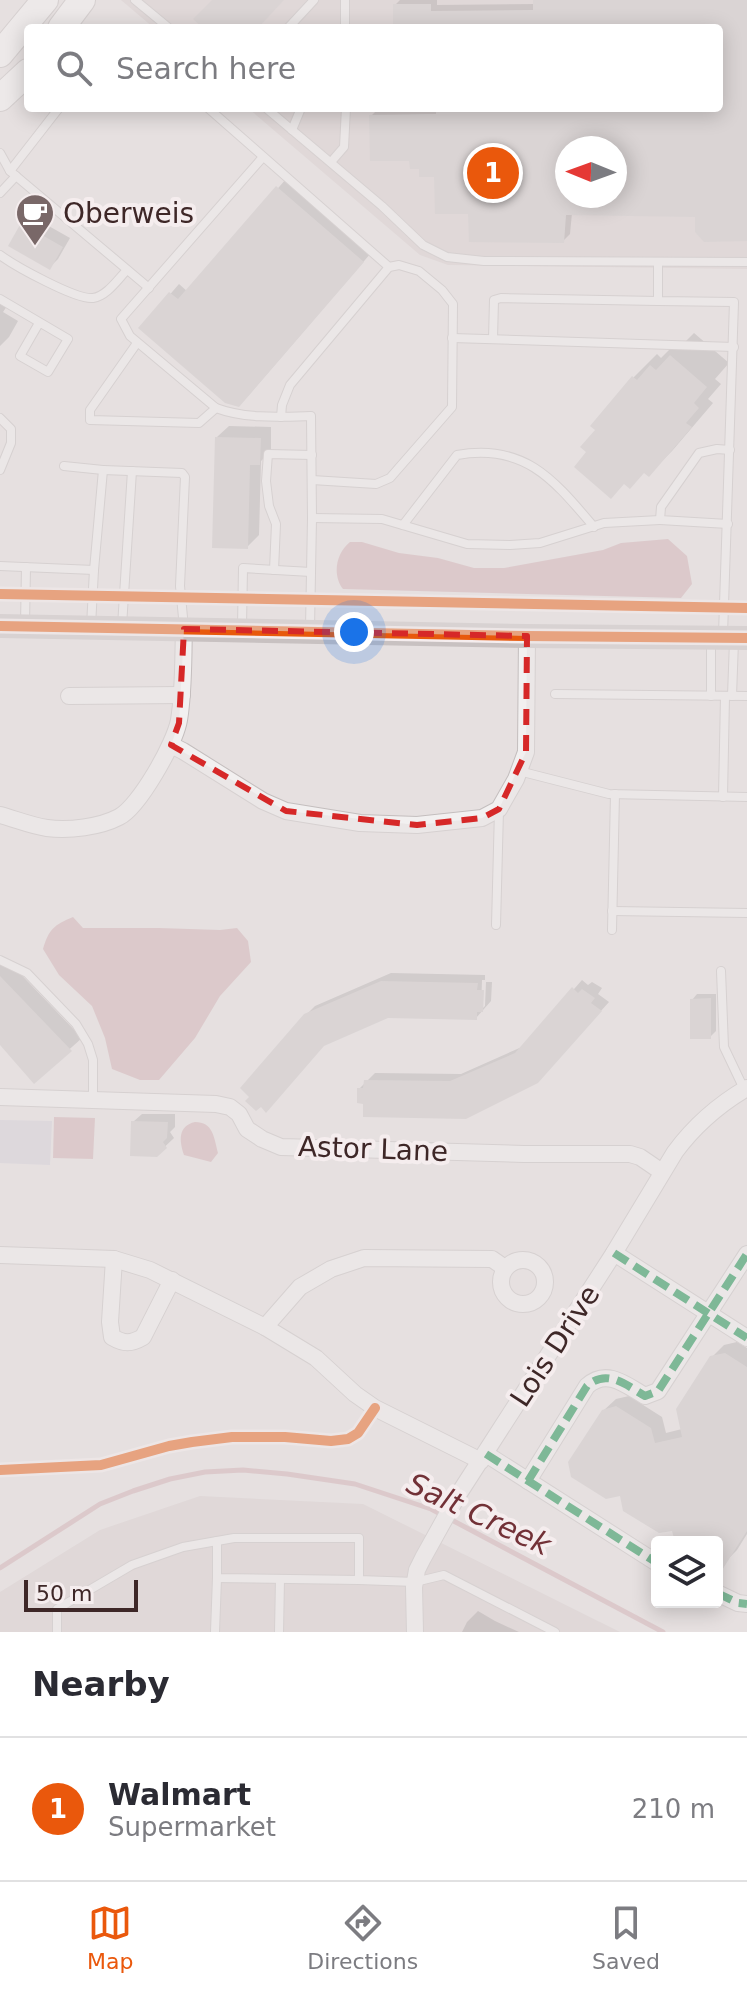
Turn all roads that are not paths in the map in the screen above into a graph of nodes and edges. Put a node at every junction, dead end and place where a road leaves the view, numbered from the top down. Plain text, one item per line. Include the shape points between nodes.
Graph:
1 (45, 0) edge
2 (82, 0) edge
3 (135, 0) edge
4 (314, 0) edge
5 (345, 0) edge
6 (25, 24) edge
7 (64, 24) edge
8 (164, 24) edge
9 (294, 24) edge
10 (345, 24) edge
11 (24, 25) edge
12 (0, 54) edge
13 (24, 76) edge
14 (0, 98) edge
15 (56, 112) edge
16 (212, 112) edge
17 (271, 112) edge
18 (299, 112) edge
19 (346, 112) edge
20 (292, 130) junction
21 (0, 153) edge
22 (263, 157) junction
23 (331, 162) junction
24 (0, 169) edge
25 (13, 174) junction
26 (0, 193) edge
27 (0, 255) edge
28 (658, 262) junction
29 (747, 262) edge
30 (389, 267) junction
31 (127, 270) junction
32 (149, 288) junction
33 (0, 299) edge
34 (658, 301) junction
35 (734, 302) junction
36 (747, 303) edge
37 (39, 323) junction
38 (452, 338) junction
39 (493, 339) junction
40 (137, 343) junction
41 (734, 347) junction
42 (216, 408) junction
43 (281, 417) junction
44 (0, 418) edge
45 (730, 450) junction
46 (312, 455) junction
47 (64, 466) dead end
48 (0, 470) edge
49 (103, 470) junction
50 (132, 471) junction
51 (312, 480) junction
52 (312, 518) junction
53 (660, 520) junction
54 (728, 524) junction
55 (403, 525) junction
56 (594, 527) junction
57 (0, 566) edge
58 (26, 567) junction
59 (94, 570) junction
60 (274, 570) junction
61 (311, 572) junction
62 (0, 626) edge
63 (25, 626) junction
64 (90, 627) junction
65 (122, 628) junction
66 (184, 629) junction
67 (241, 630) junction
68 (310, 631) junction
69 (527, 636) junction
70 (729, 638) edge
71 (555, 694) dead end
72 (182, 695) junction
73 (69, 696) dead end
74 (711, 696) junction
75 (728, 696) junction
76 (747, 696) edge
77 (171, 745) junction
78 (519, 771) junction
79 (615, 794) junction
80 (723, 797) junction
81 (747, 797) edge
82 (499, 809) junction
83 (0, 815) edge
84 (612, 911) junction
85 (747, 913) edge
86 (496, 925) dead end
87 (612, 930) dead end
88 (0, 960) edge
89 (721, 971) dead end
90 (746, 1089) edge
91 (0, 1097) edge
92 (93, 1100) junction
93 (662, 1172) junction
94 (614, 1253) junction
95 (747, 1254) edge
96 (0, 1255) edge
97 (114, 1259) junction
98 (505, 1268) dead end
99 (172, 1280) junction
100 (708, 1313) junction
101 (265, 1327) junction
102 (747, 1338) edge
103 (483, 1458) junction
104 (528, 1481) junction
105 (217, 1541) junction
106 (651, 1559) edge
107 (217, 1578) junction
108 (280, 1579) junction
109 (359, 1580) junction
110 (415, 1582) junction
111 (723, 1596) edge
112 (747, 1604) edge
113 (57, 1632) edge
114 (215, 1632) edge
115 (279, 1632) edge
116 (415, 1632) edge
117 (555, 1632) edge

1 - 6 main road
2 - 7 main road
3 - 8 lane
4 - 9 lane
5 - 10 lane
11 - 12 main road
13 - 14 main road
15 - 25 lane
16 - 22 lane
17 - 20 lane
18 - 20 lane
19 - 23 lane via 344,147
20 - 23 lane
21 - 25 lane
22 - 30 lane
22 - 32 lane
23 - 28 lane via 423,245 447,257
24 - 25 lane
25 - 26 lane
25 - 31 lane
27 - 31 lane via 74,295 93,298
28 - 29 lane
28 - 34 lane
30 - 38 lane via 419,271 442,290 453,304
30 - 43 lane via 290,385
31 - 32 lane
32 - 40 lane via 121,319
33 - 37 lane
34 - 35 lane
34 - 39 lane via 501,298 494,300
35 - 36 lane
35 - 41 lane
37 - 37 lane via 20,356 48,372 68,339
38 - 39 lane
38 - 51 lane via 452,407 390,478 376,484
39 - 41 lane
40 - 42 lane
40 - 42 lane via 90,410 90,420 199,423
41 - 45 lane
42 - 43 lane
43 - 46 lane via 311,416
44 - 48 lane via 11,429 11,443
45 - 53 lane via 699,453 661,507
45 - 54 lane
46 - 51 lane
46 - 60 lane via 268,454 266,481 276,524
47 - 49 lane
49 - 50 lane
49 - 59 lane
50 - 65 lane
50 - 66 lane via 185,477 180,586
51 - 52 lane
52 - 55 lane via 382,519
52 - 61 lane
53 - 54 lane
53 - 56 lane
54 - 70 lane
55 - 56 lane via 467,544 510,545 540,543
55 - 56 lane via 457,455 478,451 517,457 538,468
57 - 58 lane
58 - 59 lane
58 - 63 lane
59 - 64 lane
60 - 61 lane
60 - 67 lane via 243,568
61 - 68 lane
62 - 63 main road
63 - 64 main road
64 - 65 main road
65 - 66 main road
66 - 67 main road
66 - 72 street
67 - 68 main road
68 - 69 main road
69 - 70 main road
69 - 78 street via 526,752
70 - 74 lane
70 - 75 lane
71 - 74 lane
72 - 73 street
72 - 77 street
74 - 75 lane
75 - 76 lane
75 - 80 lane
77 - 82 street via 286,811 360,823 417,825 482,818
77 - 83 street via 122,816 92,827 48,828
78 - 79 lane
78 - 82 street
79 - 80 lane
79 - 84 lane
80 - 81 lane
82 - 86 lane
84 - 85 lane
84 - 87 lane
88 - 92 lane via 27,973 76,1024 93,1060
89 - 90 lane via 724,1047
90 - 93 street, Lois Drive via 706,1116
91 - 92 street, Astor Lane
92 - 93 street, Astor Lane via 230,1107 247,1129 281,1147 630,1154
93 - 94 street, Lois Drive
94 - 100 street
94 - 103 street, Lois Drive
95 - 100 street
96 - 97 street
97 - 99 street
97 - 99 street via 110,1322 112,1337 121,1342 143,1337
98 - 101 street via 492,1259 364,1258 300,1287
99 - 101 street
100 - 102 street
100 - 104 street via 658,1391 645,1396 615,1378 603,1377 587,1386
101 - 103 street via 316,1358 375,1408
103 - 104 street
103 - 110 street, Lois Drive via 458,1495
104 - 106 street
105 - 107 lane
105 - 109 lane via 359,1538
105 - 113 lane via 132,1565 57,1609
107 - 108 lane
107 - 114 lane
108 - 109 lane
108 - 115 lane
109 - 110 lane
110 - 116 street, Lois Drive
110 - 117 lane via 444,1575
111 - 112 street

